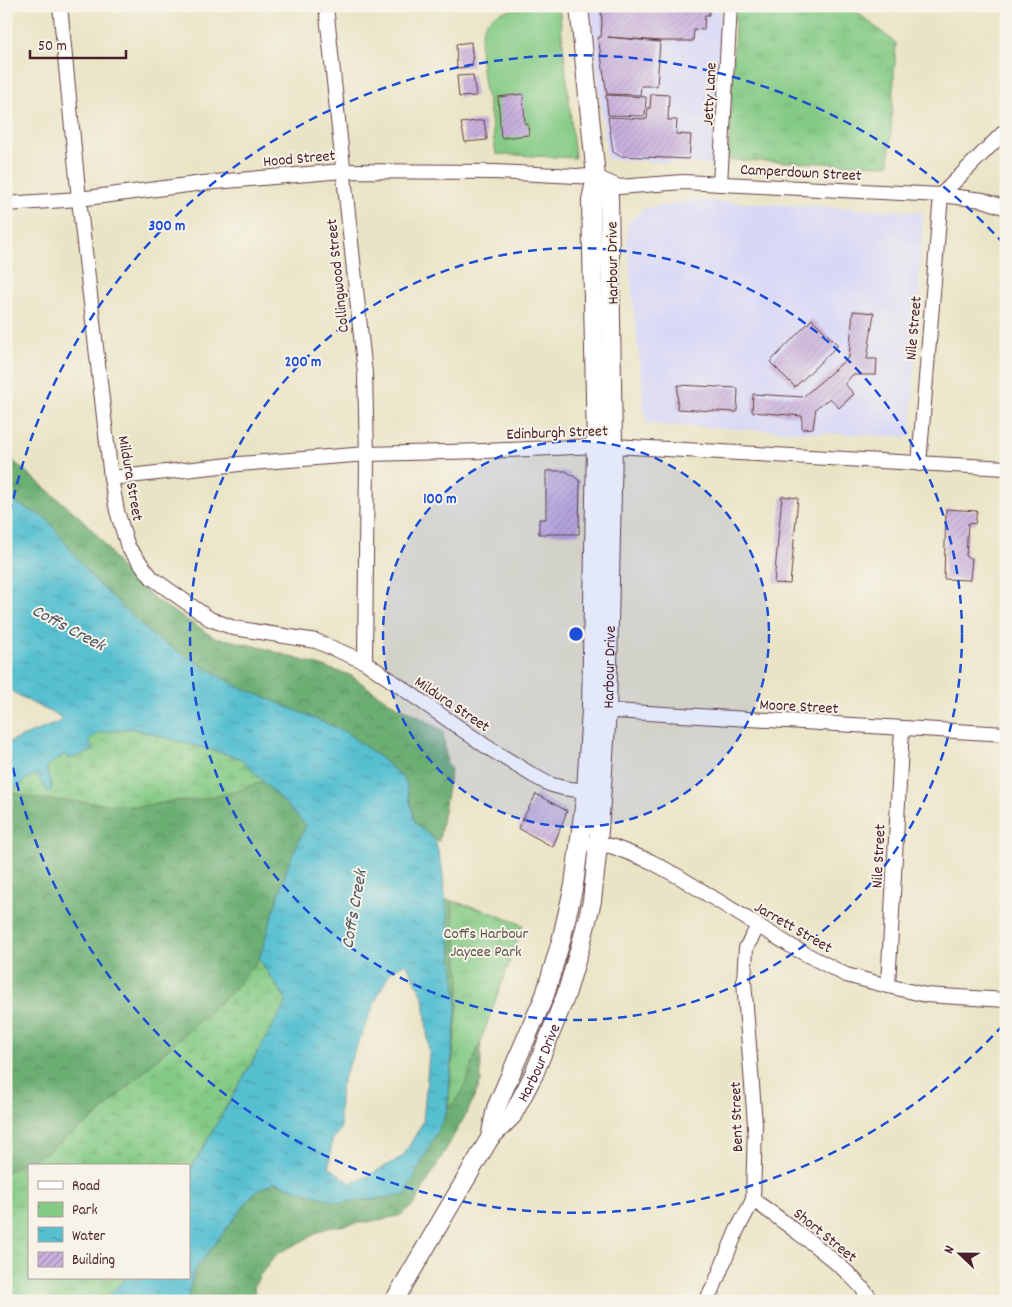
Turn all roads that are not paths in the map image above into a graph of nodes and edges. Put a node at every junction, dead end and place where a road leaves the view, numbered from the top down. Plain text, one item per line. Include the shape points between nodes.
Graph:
1 (60, 6) edge
2 (326, 6) edge
3 (579, 6) edge
4 (730, 6) edge
5 (1006, 130) edge
6 (343, 171) junction
7 (596, 178) junction
8 (720, 184) junction
9 (941, 195) junction
10 (79, 199) junction
11 (6, 204) edge
12 (1006, 208) edge
13 (605, 446) junction
14 (367, 454) junction
15 (919, 464) junction
16 (1006, 468) edge
17 (111, 478) junction
18 (365, 662) junction
19 (599, 711) junction
20 (902, 728) junction
21 (1006, 734) edge
22 (586, 791) junction
23 (579, 843) junction
24 (598, 845) junction
25 (758, 926) junction
26 (888, 986) junction
27 (1006, 1000) edge
28 (490, 1138) junction
29 (753, 1200) junction
30 (394, 1301) edge
31 (706, 1301) edge
32 (872, 1301) edge

1 - 10 street, Mildura Street
2 - 6 street, Collingwood Street
3 - 7 street, Harbour Drive
4 - 8 street, Jetty Lane
5 - 9 street
6 - 7 street, Hood Street via 495,172
6 - 10 street, Hood Street
6 - 14 street, Collingwood Street via 364,374
7 - 8 street, Camperdown Street via 619,187 683,182
7 - 13 street, Harbour Drive via 610,196
8 - 9 street, Camperdown Street
9 - 12 street, Camperdown Street via 983,200
9 - 15 street, Nile Street
10 - 11 street, Hood Street
10 - 17 street, Mildura Street
13 - 14 street, Edinburgh Street
13 - 15 street, Edinburgh Street
13 - 19 street, Harbour Drive
14 - 17 street, Edinburgh Street
14 - 18 street, Collingwood Street
15 - 16 street, Edinburgh Street
17 - 18 street, Mildura Street via 128,547 152,578 210,619 234,628 316,641
18 - 22 street, Mildura Street via 534,776 549,784
19 - 20 street, Moore Street
19 - 22 street, Harbour Drive
19 - 24 street, Harbour Drive
20 - 21 street, Moore Street
20 - 26 street, Nile Street
22 - 23 street, Harbour Drive
23 - 24 street, Jarrett Street
23 - 28 street, Harbour Drive via 571,896 546,995 496,1108
24 - 25 street, Jarrett Street via 611,846 650,861
24 - 28 street, Harbour Drive via 592,904 566,995 534,1074 512,1116
25 - 26 street, Jarrett Street via 846,975
25 - 29 street, Bent Street via 746,948 744,981 755,1124
26 - 27 street, Jarrett Street via 926,995
28 - 30 street, Harbour Drive
29 - 31 street, Bent Street
29 - 32 street, Short Street via 842,1267

